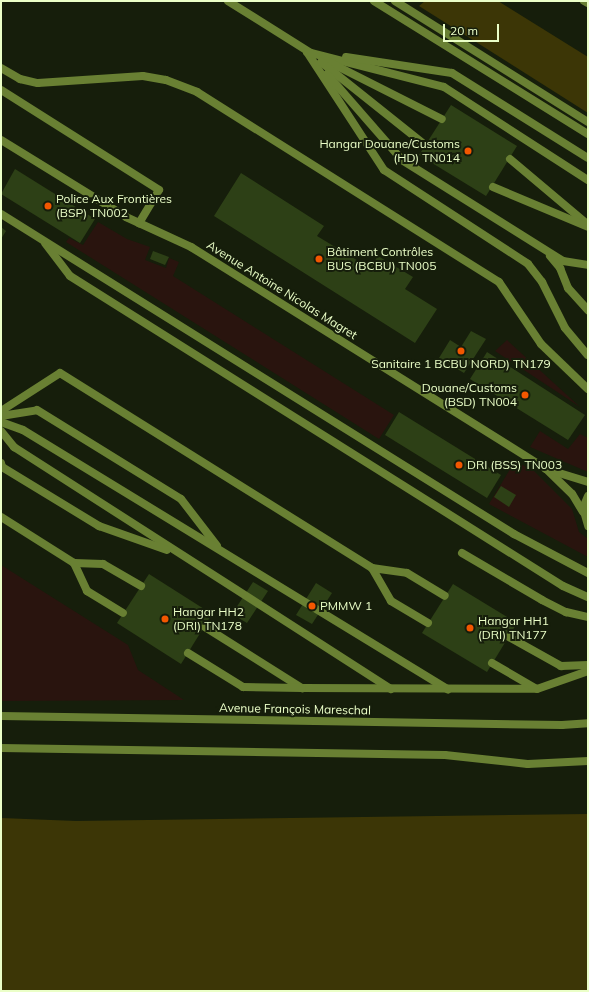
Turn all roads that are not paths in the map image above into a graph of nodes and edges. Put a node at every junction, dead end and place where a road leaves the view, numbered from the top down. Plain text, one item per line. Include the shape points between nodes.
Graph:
1 (228, 1) edge
2 (374, 1) edge
3 (395, 1) edge
4 (584, 1) edge
5 (588, 3) edge
6 (307, 52) junction
7 (1, 68) edge
8 (1, 90) edge
9 (442, 119) dead end
10 (588, 122) edge
11 (588, 134) edge
12 (1, 140) edge
13 (425, 145) dead end
14 (588, 158) edge
15 (510, 160) dead end
16 (588, 180) edge
17 (492, 187) dead end
18 (1, 214) edge
19 (139, 223) junction
20 (588, 226) edge
21 (42, 240) junction
22 (547, 252) junction
23 (588, 265) edge
24 (588, 310) edge
25 (588, 355) edge
26 (588, 389) edge
27 (1, 411) edge
28 (1, 416) edge
29 (1, 422) edge
30 (1, 431) edge
31 (1, 463) edge
32 (546, 469) junction
33 (588, 482) edge
34 (588, 496) edge
35 (583, 512) junction
36 (1, 517) edge
37 (588, 526) edge
38 (220, 550) junction
39 (177, 553) junction
40 (462, 553) dead end
41 (74, 563) junction
42 (372, 568) junction
43 (588, 574) edge
44 (141, 586) dead end
45 (445, 596) dead end
46 (588, 597) edge
47 (123, 613) dead end
48 (588, 617) edge
49 (428, 623) dead end
50 (205, 627) dead end
51 (509, 637) dead end
52 (188, 653) dead end
53 (492, 663) dead end
54 (588, 665) edge
55 (588, 671) edge
56 (302, 688) junction
57 (391, 689) junction
58 (448, 689) junction
59 (537, 689) junction
60 (1, 716) edge
61 (588, 723) edge
62 (1, 748) edge
63 (588, 761) edge

1 - 6 street
2 - 11 street
3 - 10 street
4 - 5 street
6 - 9 street
6 - 13 street
6 - 14 street via 452,73
6 - 16 street via 444,87
6 - 22 street via 402,160
6 - 25 street via 384,170 528,264 542,282 565,328
7 - 26 street via 20,78 38,83 143,76 171,81 197,92 499,282 540,344
8 - 19 street via 159,190
12 - 19 street, Avenue Antoine Nicolas Magret
15 - 20 street
17 - 20 street
18 - 21 street
19 - 32 street, Avenue Antoine Nicolas Magret via 190,247
21 - 43 street via 514,534
21 - 46 street via 70,276 563,586
22 - 23 street via 563,261
22 - 24 street via 560,268 568,288
27 - 42 street via 60,373
28 - 38 street via 37,410 180,499
29 - 38 street via 23,430
30 - 39 street via 14,447 109,506
31 - 39 street via 2,467 99,526
32 - 33 street, Avenue Antoine Nicolas Magret
32 - 35 street, Avenue Antoine Nicolas Magret via 572,494
34 - 35 street
35 - 37 street, Avenue Antoine Nicolas Magret
36 - 41 street
38 - 58 street
39 - 57 street
40 - 48 street via 554,606 566,612
41 - 44 street via 103,564
41 - 47 street via 87,591
42 - 45 street via 407,573
42 - 49 street via 391,601
50 - 56 street
51 - 54 street via 561,666
52 - 56 street via 244,687
53 - 59 street
55 - 59 street
56 - 57 street
57 - 58 street
58 - 59 street
60 - 61 street, Avenue François Mareschal via 562,725
62 - 63 street via 445,755 528,764

